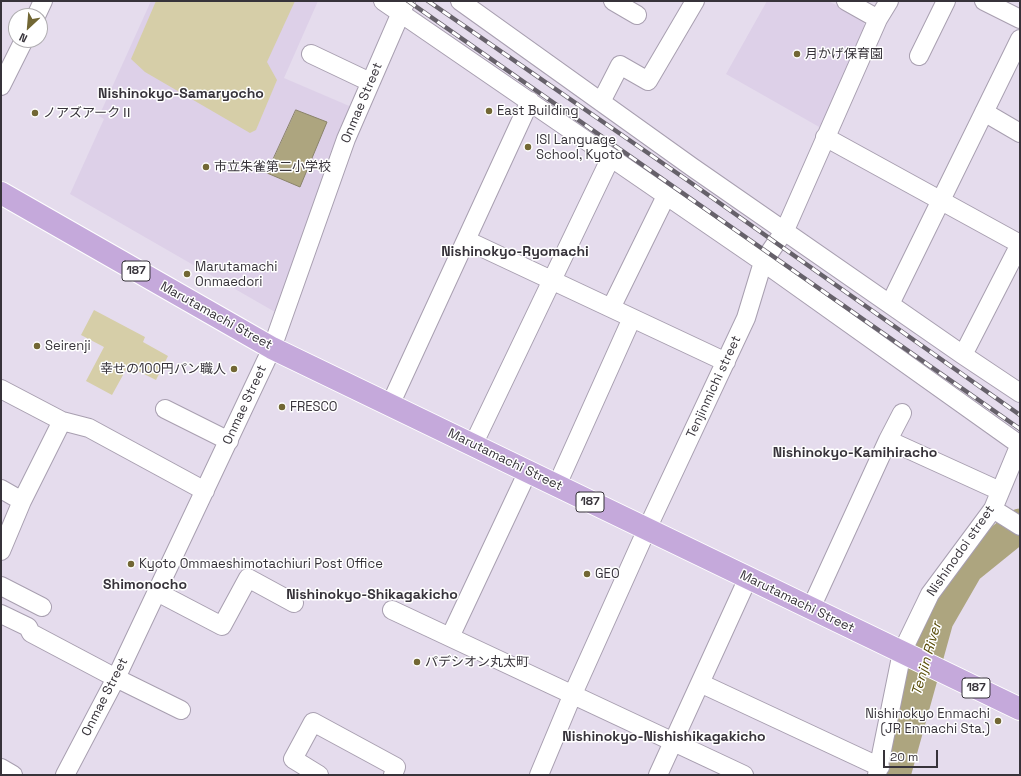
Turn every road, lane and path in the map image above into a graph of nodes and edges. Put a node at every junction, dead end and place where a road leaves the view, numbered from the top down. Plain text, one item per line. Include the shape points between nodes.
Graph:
1 (383, 1) edge
2 (460, 1) edge
3 (613, 1) edge
4 (695, 1) edge
5 (846, 1) edge
6 (889, 1) edge
7 (946, 1) edge
8 (984, 1) edge
9 (403, 7) edge
10 (637, 15) dead end
11 (878, 19) junction
12 (1020, 19) edge
13 (1020, 39) edge
14 (20, 48) edge
15 (311, 54) dead end
16 (919, 56) dead end
17 (370, 82) junction
18 (1, 86) edge
19 (530, 101) junction
20 (602, 102) junction
21 (984, 112) junction
22 (1020, 133) edge
23 (825, 136) junction
24 (610, 157) junction
25 (1, 193) edge
26 (666, 196) junction
27 (940, 200) junction
28 (785, 230) junction
29 (466, 240) junction
30 (1020, 244) edge
31 (763, 262) junction
32 (552, 280) junction
33 (890, 304) junction
34 (611, 308) junction
35 (632, 318) junction
36 (272, 348) junction
37 (963, 356) junction
38 (726, 362) junction
39 (1, 389) edge
40 (1020, 393) edge
41 (390, 405) junction
42 (166, 409) dead end
43 (902, 413) dead end
44 (62, 421) junction
45 (888, 440) junction
46 (228, 441) junction
47 (473, 445) junction
48 (1020, 445) edge
49 (528, 471) junction
50 (557, 485) junction
51 (1, 490) edge
52 (205, 491) junction
53 (1000, 491) junction
54 (22, 501) junction
55 (993, 509) junction
56 (1015, 522) edge
57 (647, 529) junction
58 (1, 551) edge
59 (748, 578) junction
60 (1, 586) edge
61 (157, 592) junction
62 (294, 603) dead end
63 (42, 607) dead end
64 (811, 608) junction
65 (392, 610) dead end
66 (1, 614) edge
67 (450, 637) junction
68 (906, 654) junction
69 (116, 678) junction
70 (700, 683) junction
71 (572, 696) junction
72 (1020, 709) edge
73 (181, 710) dead end
74 (673, 742) junction
75 (1, 768) edge
76 (879, 771) edge
77 (13, 775) edge
78 (65, 775) edge
79 (319, 775) edge
80 (392, 775) edge
81 (539, 775) edge
82 (658, 775) edge
83 (744, 775) edge

1 - 9 street
2 - 20 street
3 - 10 street
4 - 20 street via 648,81 620,65
5 - 11 street
6 - 11 street, Tenjinmichi street
7 - 16 street
8 - 12 street
9 - 17 street, Onmae Street
9 - 19 street
11 - 23 street, Tenjinmichi street
13 - 21 street
14 - 18 street
15 - 17 street
17 - 36 street, Onmae Street via 346,139
19 - 24 street
19 - 29 street
20 - 28 street
21 - 22 street
21 - 27 street
23 - 27 street
23 - 28 street, Tenjinmichi street
24 - 26 street
24 - 32 street
25 - 36 main road, Marutamachi Street / 187
26 - 31 street
26 - 34 street
27 - 30 street
27 - 33 street
28 - 31 street, Tenjinmichi street
28 - 33 street
29 - 32 street
29 - 41 street
30 - 37 street
31 - 38 street, Tenjinmichi street via 746,318
31 - 48 street
32 - 34 street
32 - 47 street
33 - 37 street
34 - 35 street
35 - 38 street
35 - 50 street
36 - 41 main road, Marutamachi Street / 187
36 - 46 street, Onmae Street
37 - 40 street
38 - 57 street, Tenjinmichi street
39 - 44 street
41 - 47 main road, Marutamachi Street / 187
42 - 46 street
43 - 45 street
44 - 52 street via 89,428
44 - 54 street
45 - 53 street
45 - 64 street
46 - 52 street, Onmae Street
47 - 49 main road, Marutamachi Street / 187
48 - 53 street, Nishinodoi street
49 - 50 main road, Marutamachi Street / 187
49 - 67 street
50 - 57 main road, Marutamachi Street / 187
51 - 54 street
52 - 61 street, Onmae Street
53 - 55 street, Nishinodoi street
54 - 58 street
55 - 56 street
55 - 68 street, Nishinodoi street via 930,594
57 - 59 main road, Marutamachi Street / 187
57 - 71 street, Tenjinmichi street
59 - 64 main road, Marutamachi Street / 187
59 - 70 street
60 - 63 street
61 - 62 street via 222,626 248,578
61 - 69 street, Onmae Street
64 - 68 main road, Marutamachi Street / 187
65 - 67 street
66 - 69 street via 28,627 31,633
67 - 71 street
68 - 72 main road, Marutamachi Street / 187
68 - 76 street, Nishinodoi street
69 - 73 street
69 - 78 street, Onmae Street
70 - 74 street
70 - 76 street
71 - 74 street
71 - 81 street, Tenjinmichi street
74 - 82 street
74 - 83 street
75 - 77 street
79 - 80 street via 293,759 313,722 396,767

